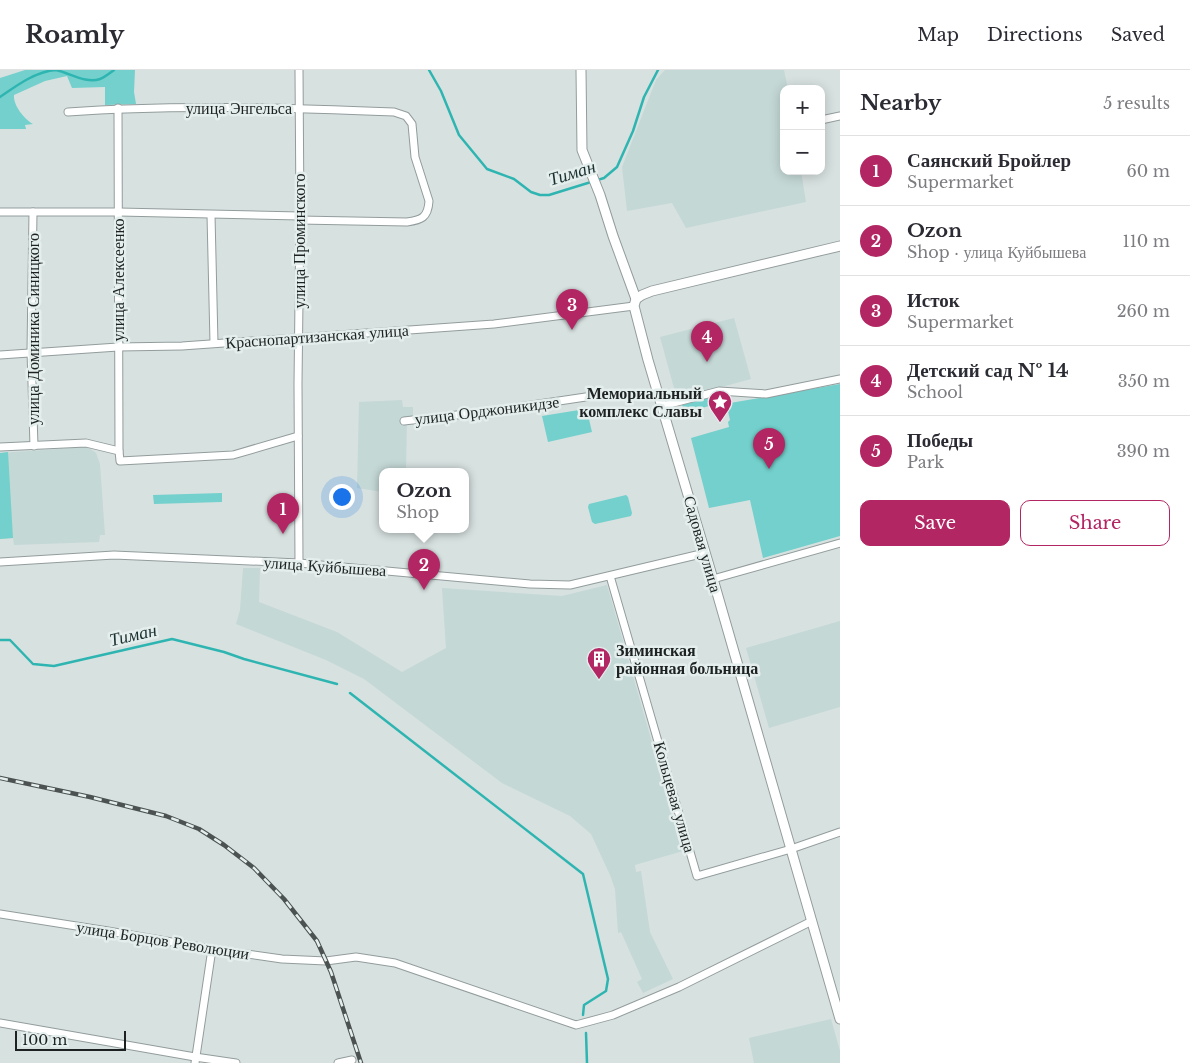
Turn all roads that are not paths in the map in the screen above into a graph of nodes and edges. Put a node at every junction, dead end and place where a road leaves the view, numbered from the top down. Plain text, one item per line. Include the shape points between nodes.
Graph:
1 (299, 70) edge
2 (581, 70) edge
3 (118, 108) junction
4 (299, 108) junction
5 (68, 112) dead end
6 (840, 116) edge
7 (825, 119) edge
8 (0, 212) edge
9 (33, 212) junction
10 (118, 212) junction
11 (211, 215) junction
12 (300, 218) junction
13 (840, 246) edge
14 (635, 302) junction
15 (298, 338) junction
16 (214, 344) junction
17 (118, 347) junction
18 (31, 352) junction
19 (0, 355) edge
20 (840, 379) edge
21 (599, 395) dead end
22 (662, 406) junction
23 (404, 421) dead end
24 (298, 436) junction
25 (34, 446) junction
26 (0, 447) edge
27 (120, 451) junction
28 (840, 543) edge
29 (705, 552) junction
30 (0, 562) edge
31 (299, 563) junction
32 (610, 576) junction
33 (713, 579) junction
34 (840, 832) edge
35 (791, 849) junction
36 (0, 914) edge
37 (812, 921) junction
38 (212, 949) junction
39 (840, 1020) edge
40 (0, 1023) edge
41 (195, 1060) edge
42 (352, 1060) dead end
43 (236, 1063) edge
44 (338, 1063) edge

1 - 4 street, улица Проминского
2 - 14 street, Садовая улица via 582,150 600,194
3 - 4 street, улица Энгельса
3 - 5 street, улица Энгельса
3 - 10 street, улица Алексеенко
4 - 12 street, улица Проминского
4 - 12 street, улица Энгельса via 403,114 412,124 415,157 429,202 426,216 417,221
6 - 7 street
8 - 9 street
9 - 10 street
9 - 18 street, улица Доминика Синицкого
10 - 11 street
10 - 17 street, улица Алексеенко
11 - 12 street
11 - 16 street
12 - 15 street, улица Проминского
13 - 14 street, Краснопартизанская улица via 652,291
14 - 15 street, Краснопартизанская улица via 494,324
14 - 22 street, Садовая улица
15 - 16 street, Краснопартизанская улица
15 - 24 street, улица Проминского
16 - 17 street, Краснопартизанская улица
17 - 18 street, Краснопартизанская улица
17 - 27 street, улица Алексеенко
18 - 19 street, Краснопартизанская улица
18 - 25 street, улица Доминика Синицкого
20 - 22 street via 766,394 719,391
21 - 23 street, улица Орджоникидзе
22 - 29 street, Садовая улица
24 - 27 street via 233,455 120,461
24 - 31 street, улица Проминского
25 - 26 street
25 - 27 street via 86,443
28 - 33 street
29 - 32 street, улица Куйбышева
29 - 33 street, Садовая улица
30 - 31 street, улица Куйбышева via 114,554
31 - 32 street, улица Куйбышева via 538,584 570,585
32 - 35 street, Кольцевая улица via 697,876
33 - 35 street, Садовая улица
34 - 35 street, Кольцевая улица
35 - 37 street, Садовая улица
36 - 38 street, улица Борцов Революции
37 - 38 street, улица Борцов Революции via 679,987 613,1016 576,1025 394,963 356,957 282,959
37 - 39 street, Садовая улица
38 - 41 street
40 - 41 street
41 - 43 street
42 - 44 street

